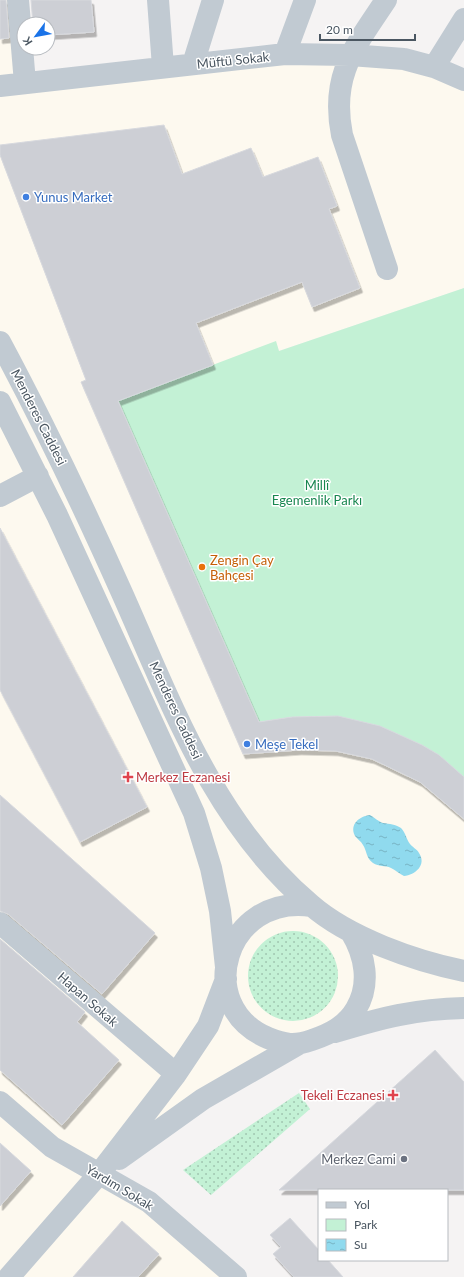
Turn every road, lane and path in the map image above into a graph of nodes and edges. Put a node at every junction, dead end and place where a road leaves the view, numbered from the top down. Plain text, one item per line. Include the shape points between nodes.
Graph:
1 (18, 0) edge
2 (158, 0) edge
3 (213, 0) edge
4 (305, 0) edge
5 (386, 0) edge
6 (464, 19) edge
7 (285, 54) junction
8 (350, 55) junction
9 (193, 64) junction
10 (434, 67) junction
11 (163, 68) junction
12 (464, 80) edge
13 (25, 83) junction
14 (0, 86) edge
15 (387, 269) dead end
16 (0, 342) edge
17 (0, 402) edge
18 (38, 476) junction
19 (0, 496) edge
20 (312, 906) junction
21 (0, 922) edge
22 (350, 932) junction
23 (464, 970) edge
24 (226, 973) junction
25 (464, 1008) edge
26 (330, 1034) junction
27 (297, 1045) junction
28 (176, 1074) junction
29 (0, 1102) edge
30 (99, 1174) junction
31 (9, 1277) edge
32 (236, 1277) edge

1 - 13 street
2 - 11 street
3 - 9 street
4 - 7 street
5 - 8 street
6 - 10 street
7 - 8 street, Müftü Sokak
7 - 9 street, Müftü Sokak
8 - 10 street, Müftü Sokak via 404,59
8 - 15 street via 342,79 338,114 342,135
9 - 11 street, Müftü Sokak
10 - 12 street, Müftü Sokak
11 - 13 street, Müftü Sokak
13 - 14 street, Müftü Sokak
16 - 20 street, Menderes Caddesi via 62,462 192,748 218,797 272,867
17 - 18 street, Menderes Caddesi
18 - 19 street
18 - 24 street, Menderes Caddesi via 194,813 211,868 220,911
20 - 22 street, Menderes Caddesi
20 - 24 street via 277,907 255,917 232,944
21 - 28 street, Hapan Sokak
22 - 23 street, Menderes Caddesi via 395,951
22 - 26 street via 362,953 364,988 356,1010 342,1026
24 - 27 street via 228,990 237,1012 253,1029 274,1040
24 - 28 street via 208,1026
25 - 26 street via 417,1010
26 - 27 street
27 - 30 street via 203,1100
28 - 30 street
29 - 30 street, Yardım Sokak via 52,1147
30 - 31 street
30 - 32 street, Yardım Sokak via 149,1202

